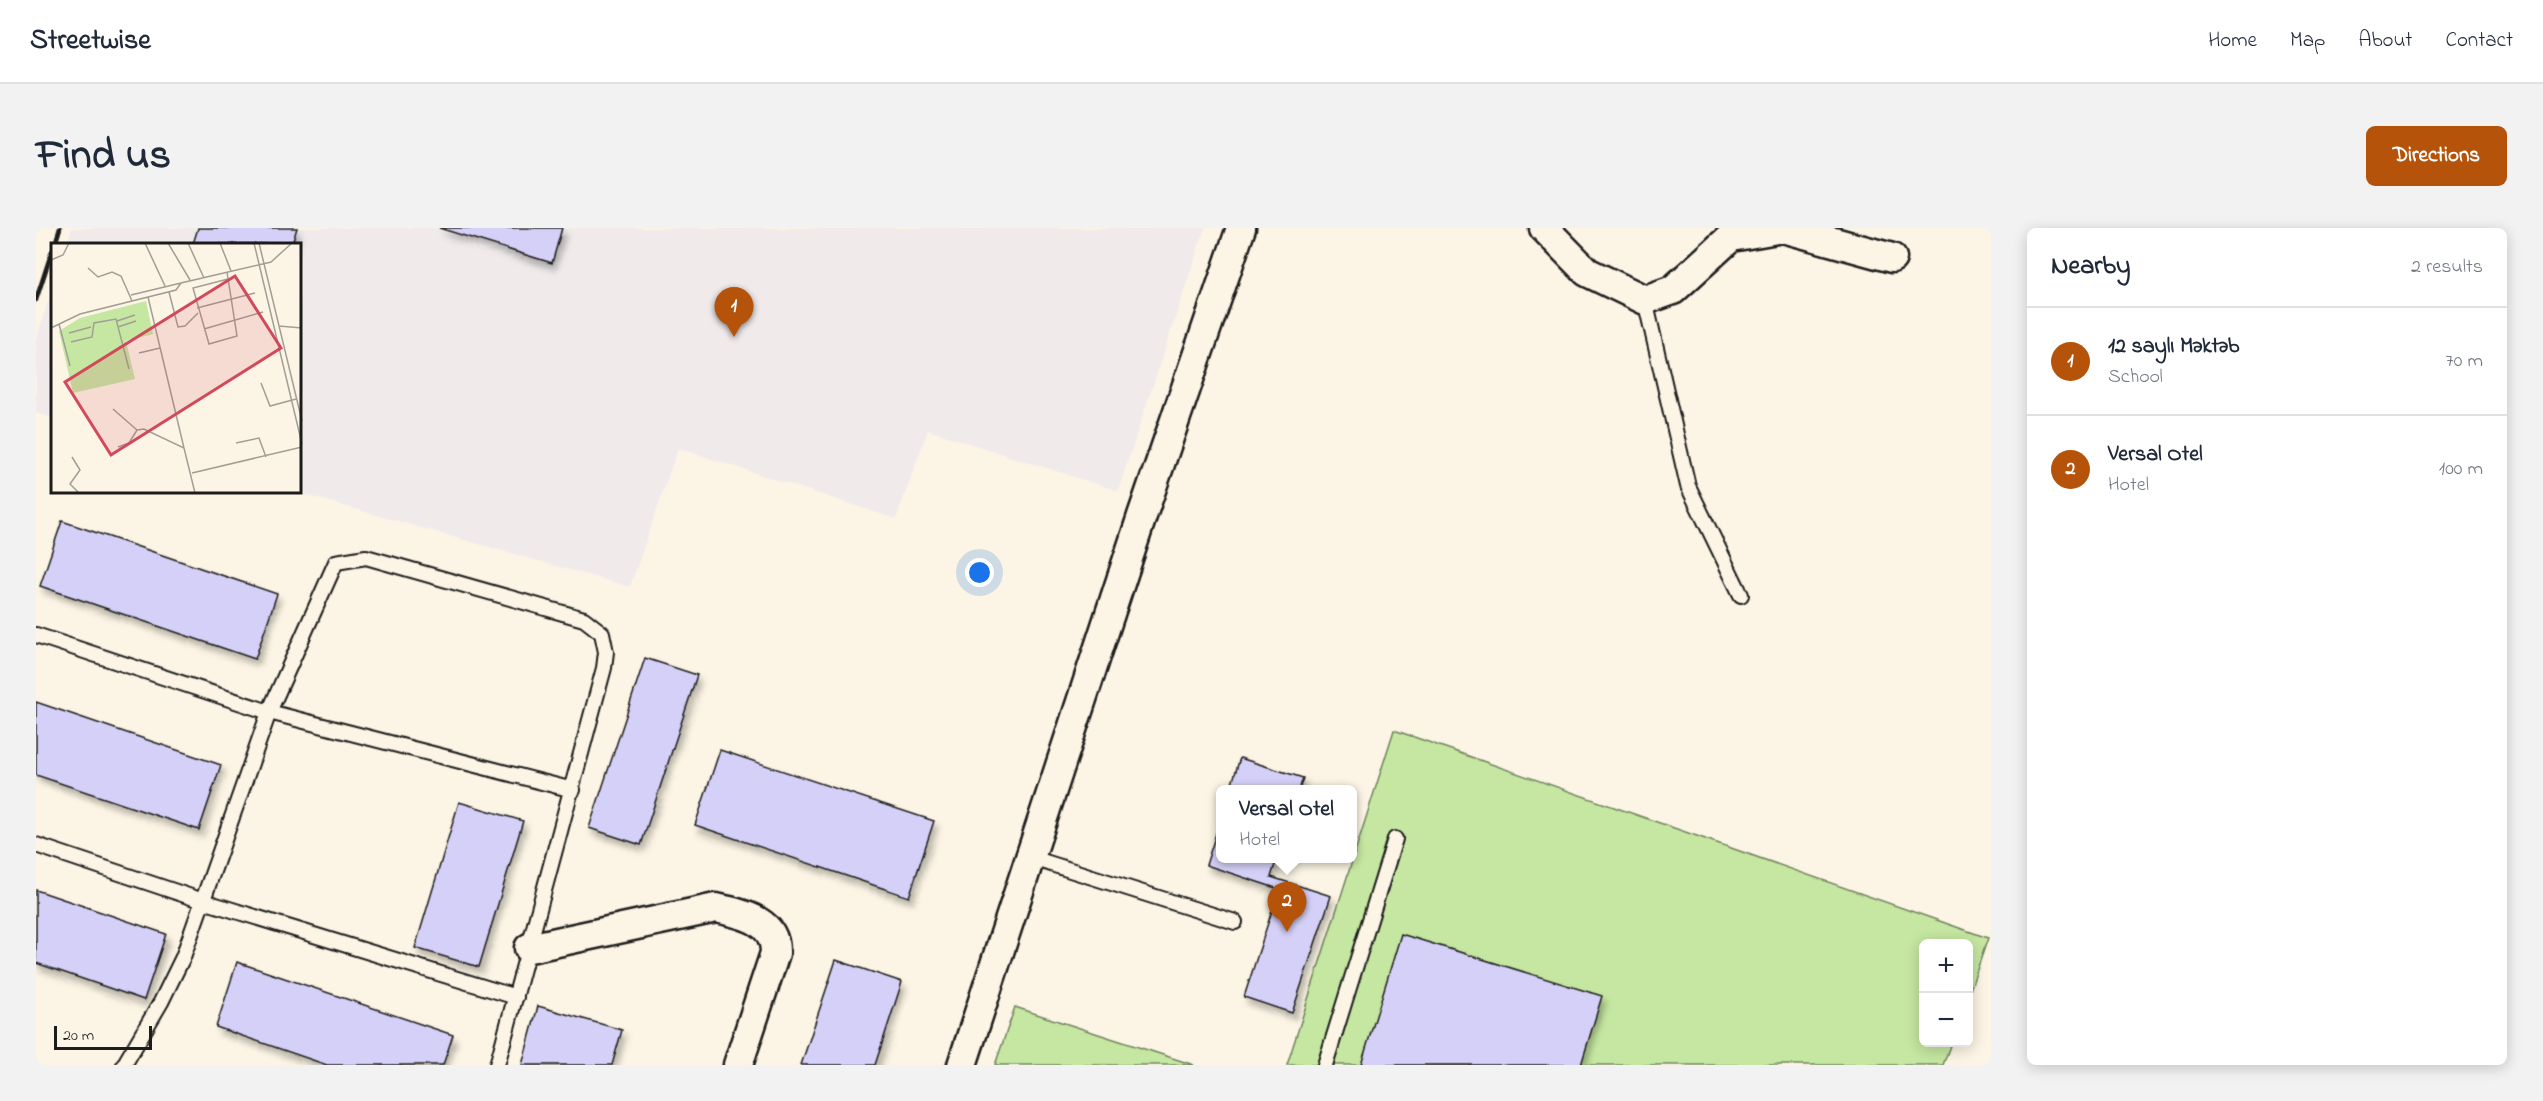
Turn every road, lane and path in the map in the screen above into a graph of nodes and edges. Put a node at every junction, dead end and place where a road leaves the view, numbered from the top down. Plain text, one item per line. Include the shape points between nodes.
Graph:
1 (1241, 228) edge
2 (1544, 228) edge
3 (1892, 258) dead end
4 (1646, 300) junction
5 (1741, 595) dead end
6 (36, 635) edge
7 (269, 712) junction
8 (573, 790) junction
9 (1395, 839) dead end
10 (36, 846) edge
11 (1029, 857) junction
12 (203, 900) junction
13 (1235, 922) dead end
14 (530, 948) junction
15 (516, 998) junction
16 (124, 1065) edge
17 (497, 1065) edge
18 (738, 1065) edge
19 (962, 1065) edge
20 (1325, 1065) edge

1 - 11 street
2 - 4 street via 1587,272
3 - 4 street via 1783,228 1731,237 1673,290
4 - 5 lane via 1688,486
6 - 7 lane
7 - 8 lane
7 - 8 lane via 336,562 366,557 584,619 602,633 604,668
7 - 12 lane
8 - 14 lane
9 - 20 lane
10 - 12 lane
11 - 13 lane
11 - 19 street
12 - 15 lane
12 - 16 lane via 183,957
14 - 15 lane
14 - 18 street via 716,908 742,913 766,927 776,940
15 - 17 lane

